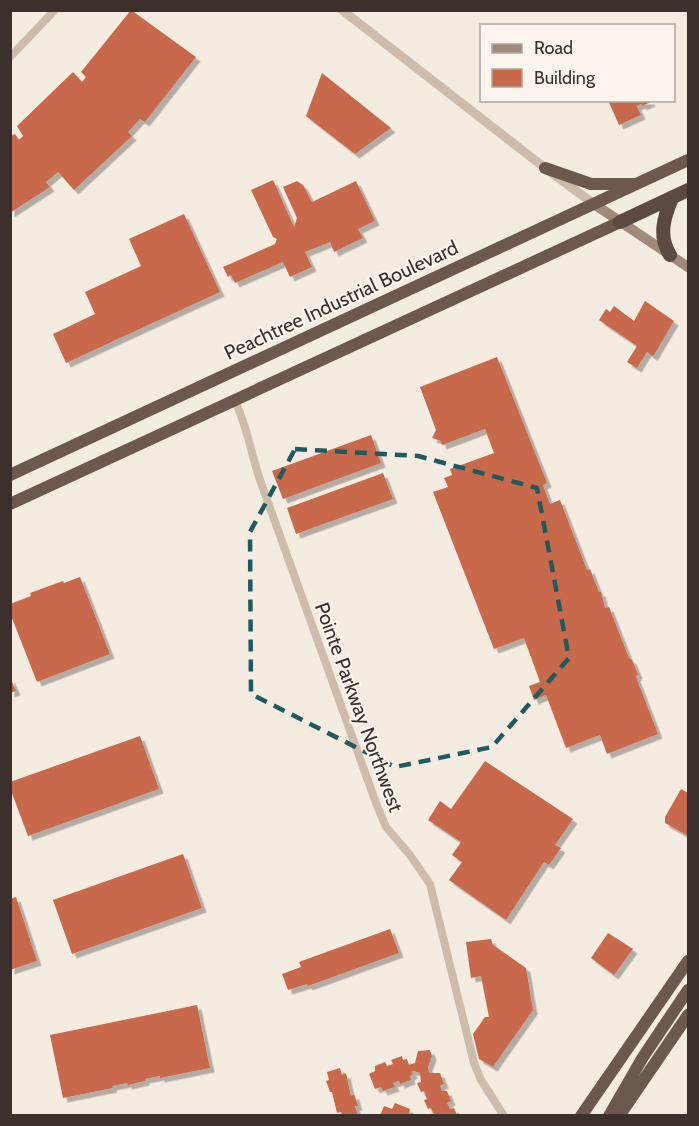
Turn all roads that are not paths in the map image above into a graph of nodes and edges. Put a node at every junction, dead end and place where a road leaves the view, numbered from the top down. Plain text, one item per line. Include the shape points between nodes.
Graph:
1 (55, 10) edge
2 (342, 10) edge
3 (10, 57) edge
4 (688, 160) edge
5 (545, 168) junction
6 (637, 184) junction
7 (688, 190) edge
8 (672, 198) junction
9 (594, 204) junction
10 (620, 222) junction
11 (670, 255) junction
12 (688, 267) edge
13 (235, 401) junction
14 (10, 475) edge
15 (10, 504) edge
16 (688, 961) edge
17 (688, 990) edge
18 (688, 1015) edge
19 (504, 1116) edge
20 (580, 1116) edge
21 (609, 1116) edge
22 (619, 1116) edge

1 - 3 street
2 - 5 street
4 - 6 highway, Peachtree Industrial Boulevard
5 - 6 highway via 591,184
5 - 9 street
6 - 9 highway, Peachtree Industrial Boulevard
7 - 8 highway
8 - 10 highway
8 - 11 highway via 662,232
9 - 10 main road
9 - 14 highway, Peachtree Industrial Boulevard
10 - 11 main road
10 - 13 highway
11 - 12 main road
13 - 15 highway
13 - 19 street, Pointe Parkway Northwest via 376,803 386,827 430,884 474,1063
16 - 20 highway
17 - 21 highway
18 - 22 highway

